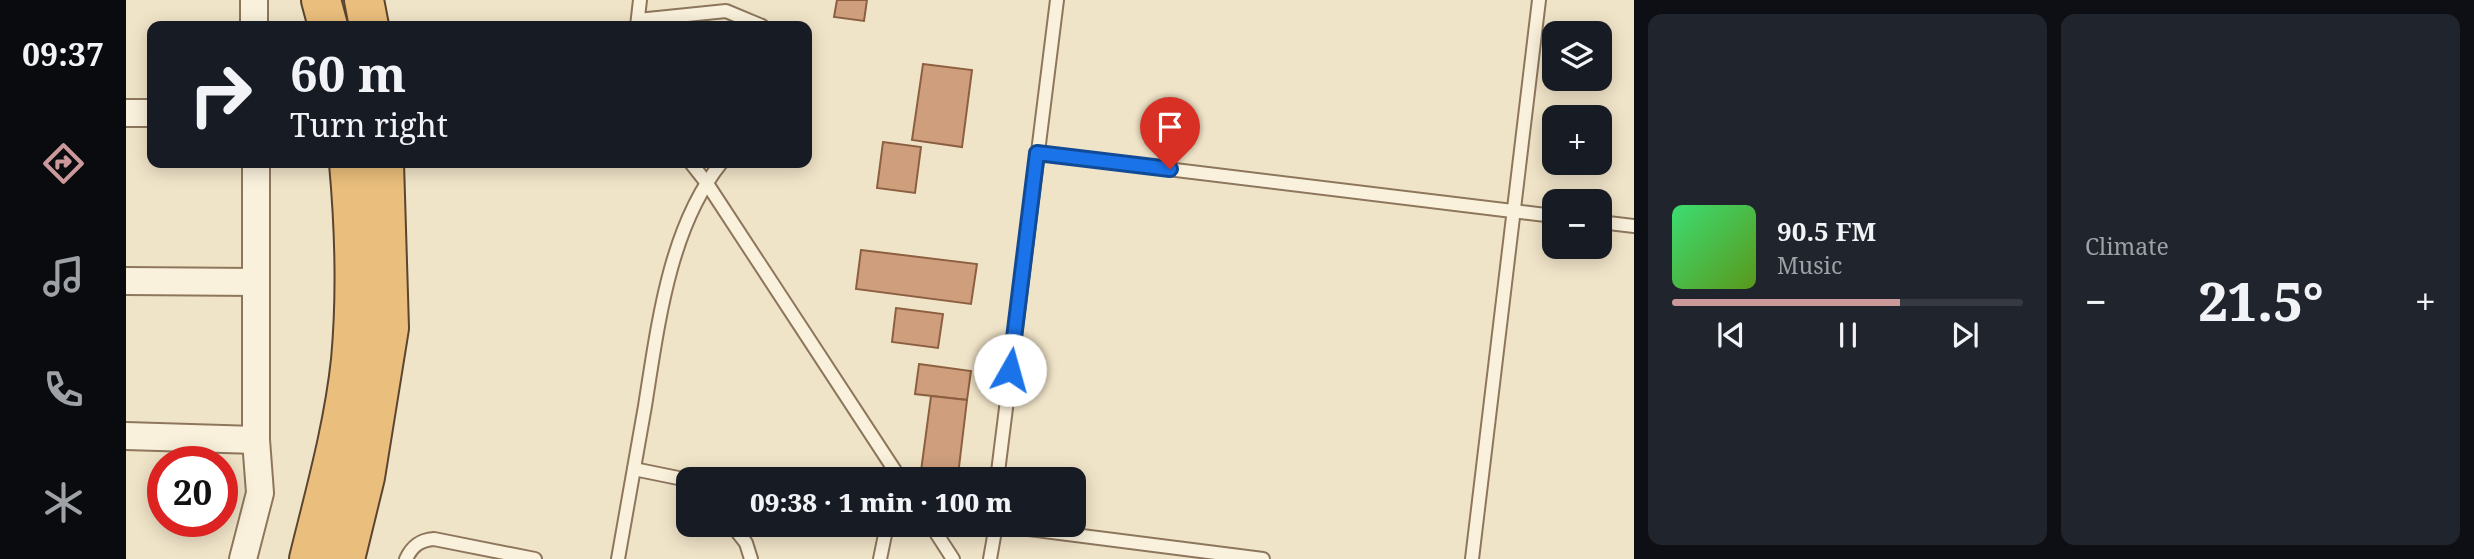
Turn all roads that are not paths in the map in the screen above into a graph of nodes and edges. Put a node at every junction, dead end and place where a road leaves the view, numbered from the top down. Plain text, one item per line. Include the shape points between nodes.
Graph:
1 (254, 0) edge
2 (321, 0) edge
3 (364, 0) edge
4 (640, 0) edge
5 (1056, 0) edge
6 (1539, 0) edge
7 (254, 21) edge
8 (327, 21) edge
9 (368, 21) edge
10 (637, 21) edge
11 (652, 21) edge
12 (750, 21) edge
13 (126, 113) edge
14 (147, 113) edge
15 (1037, 153) junction
16 (256, 168) edge
17 (349, 168) edge
18 (384, 168) edge
19 (695, 168) edge
20 (717, 168) edge
21 (706, 182) junction
22 (1515, 211) junction
23 (1542, 214) edge
24 (1612, 223) edge
25 (1634, 226) edge
26 (126, 281) edge
27 (256, 282) junction
28 (126, 436) edge
29 (256, 440) junction
30 (891, 467) edge
31 (998, 467) edge
32 (634, 469) junction
33 (676, 478) edge
34 (1086, 536) edge
35 (741, 537) edge
36 (885, 537) edge
37 (939, 537) edge
38 (994, 537) edge
39 (479, 554) edge
40 (243, 559) edge
41 (309, 559) edge
42 (345, 559) edge
43 (406, 559) edge
44 (534, 559) edge
45 (618, 559) edge
46 (751, 559) edge
47 (880, 559) edge
48 (953, 559) edge
49 (990, 559) edge
50 (1264, 559) edge
51 (1472, 559) edge

1 - 7 street
2 - 8 highway
3 - 9 highway
4 - 10 lane
5 - 15 lane
6 - 22 lane
11 - 12 lane via 726,11
13 - 14 street
15 - 22 lane
15 - 31 lane
16 - 27 street
17 - 41 highway via 356,275 351,362
18 - 42 highway via 389,328 365,477
19 - 21 lane
20 - 21 lane
21 - 30 lane
21 - 32 lane via 682,237 660,317
22 - 23 lane
22 - 51 lane
24 - 25 lane
26 - 27 street
27 - 29 street
28 - 29 street
29 - 40 street via 260,493
32 - 33 lane
32 - 45 lane
34 - 50 lane
35 - 46 lane
36 - 47 lane
37 - 48 lane
38 - 49 lane
39 - 43 lane via 426,540
39 - 44 lane

